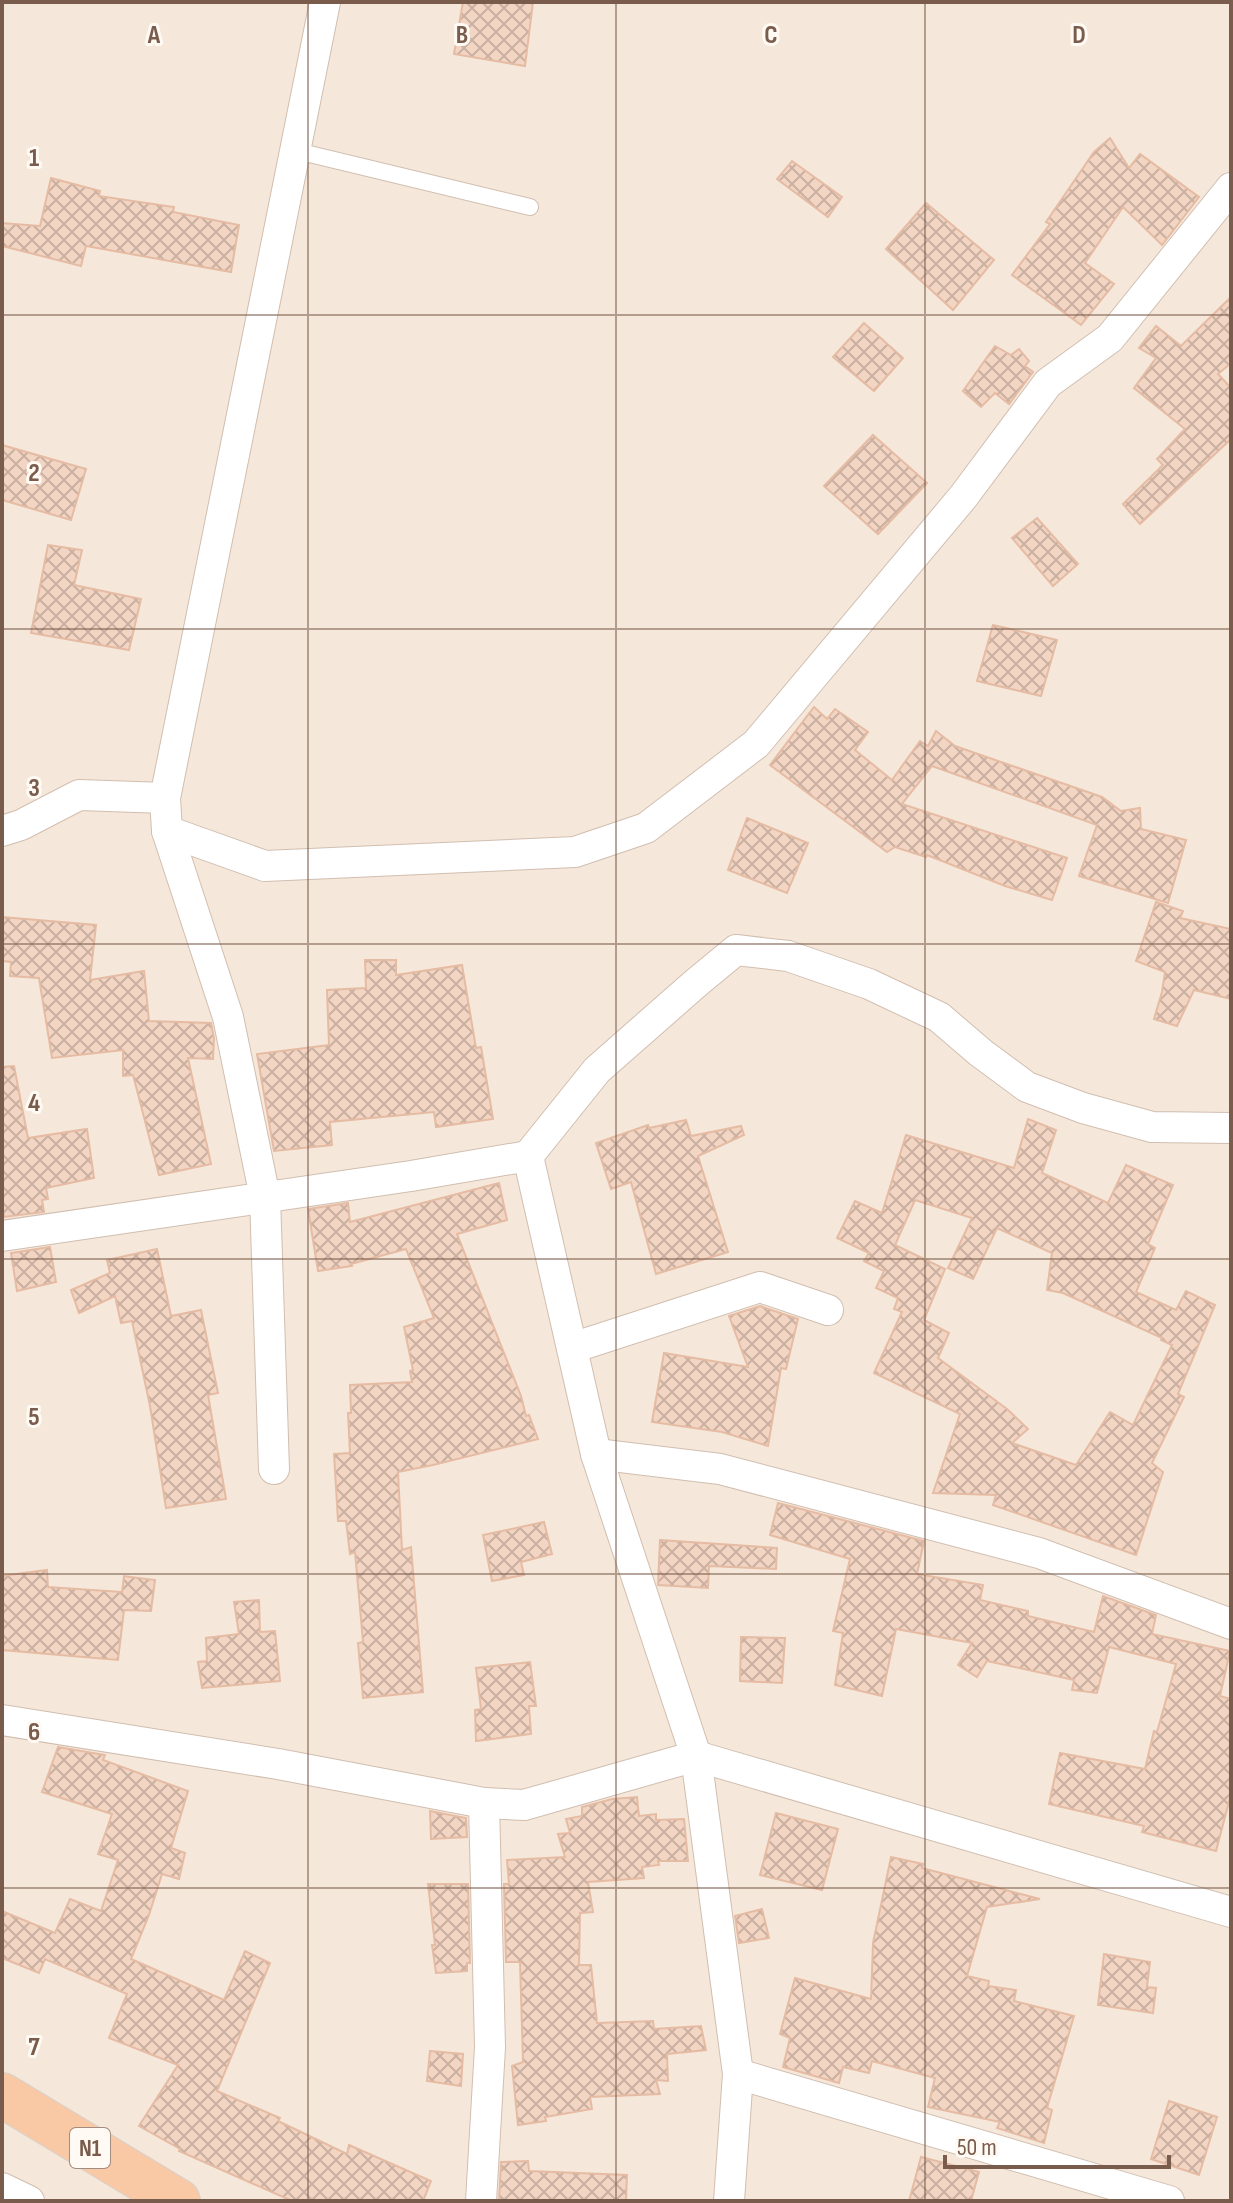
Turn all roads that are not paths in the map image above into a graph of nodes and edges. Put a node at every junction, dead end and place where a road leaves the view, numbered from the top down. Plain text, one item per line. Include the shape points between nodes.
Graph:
1 (325, 2) edge
2 (297, 151) junction
3 (1231, 188) edge
4 (530, 207) dead end
5 (165, 798) junction
6 (2, 831) edge
7 (167, 831) junction
8 (1231, 1128) edge
9 (528, 1156) junction
10 (265, 1197) junction
11 (2, 1236) edge
12 (828, 1310) dead end
13 (572, 1348) junction
14 (596, 1454) junction
15 (274, 1469) dead end
16 (1231, 1624) edge
17 (2, 1720) edge
18 (696, 1756) junction
19 (484, 1803) junction
20 (1231, 1912) edge
21 (738, 2074) junction
22 (2, 2095) edge
23 (2, 2188) edge
24 (29, 2201) edge
25 (178, 2201) edge
26 (481, 2201) edge
27 (729, 2201) edge
28 (1169, 2201) edge

1 - 2 street
2 - 4 lane
2 - 5 street
3 - 7 street via 1110,338 1048,383 963,497 756,744 646,828 575,852 265,866
5 - 6 street via 79,795
5 - 7 street
7 - 10 street via 228,1017
8 - 9 street via 1152,1127 1083,1108 1027,1087 939,1017 869,984 788,956 736,950 597,1070
9 - 10 street
9 - 13 street
10 - 11 street
10 - 15 street
12 - 13 street via 760,1287
13 - 14 street
14 - 16 street via 720,1469 1039,1553
14 - 18 street
17 - 19 street
18 - 19 street via 524,1805
18 - 20 street
18 - 21 street
19 - 26 street via 490,2047
21 - 27 street
21 - 28 street
22 - 25 highway, N1
23 - 24 street

